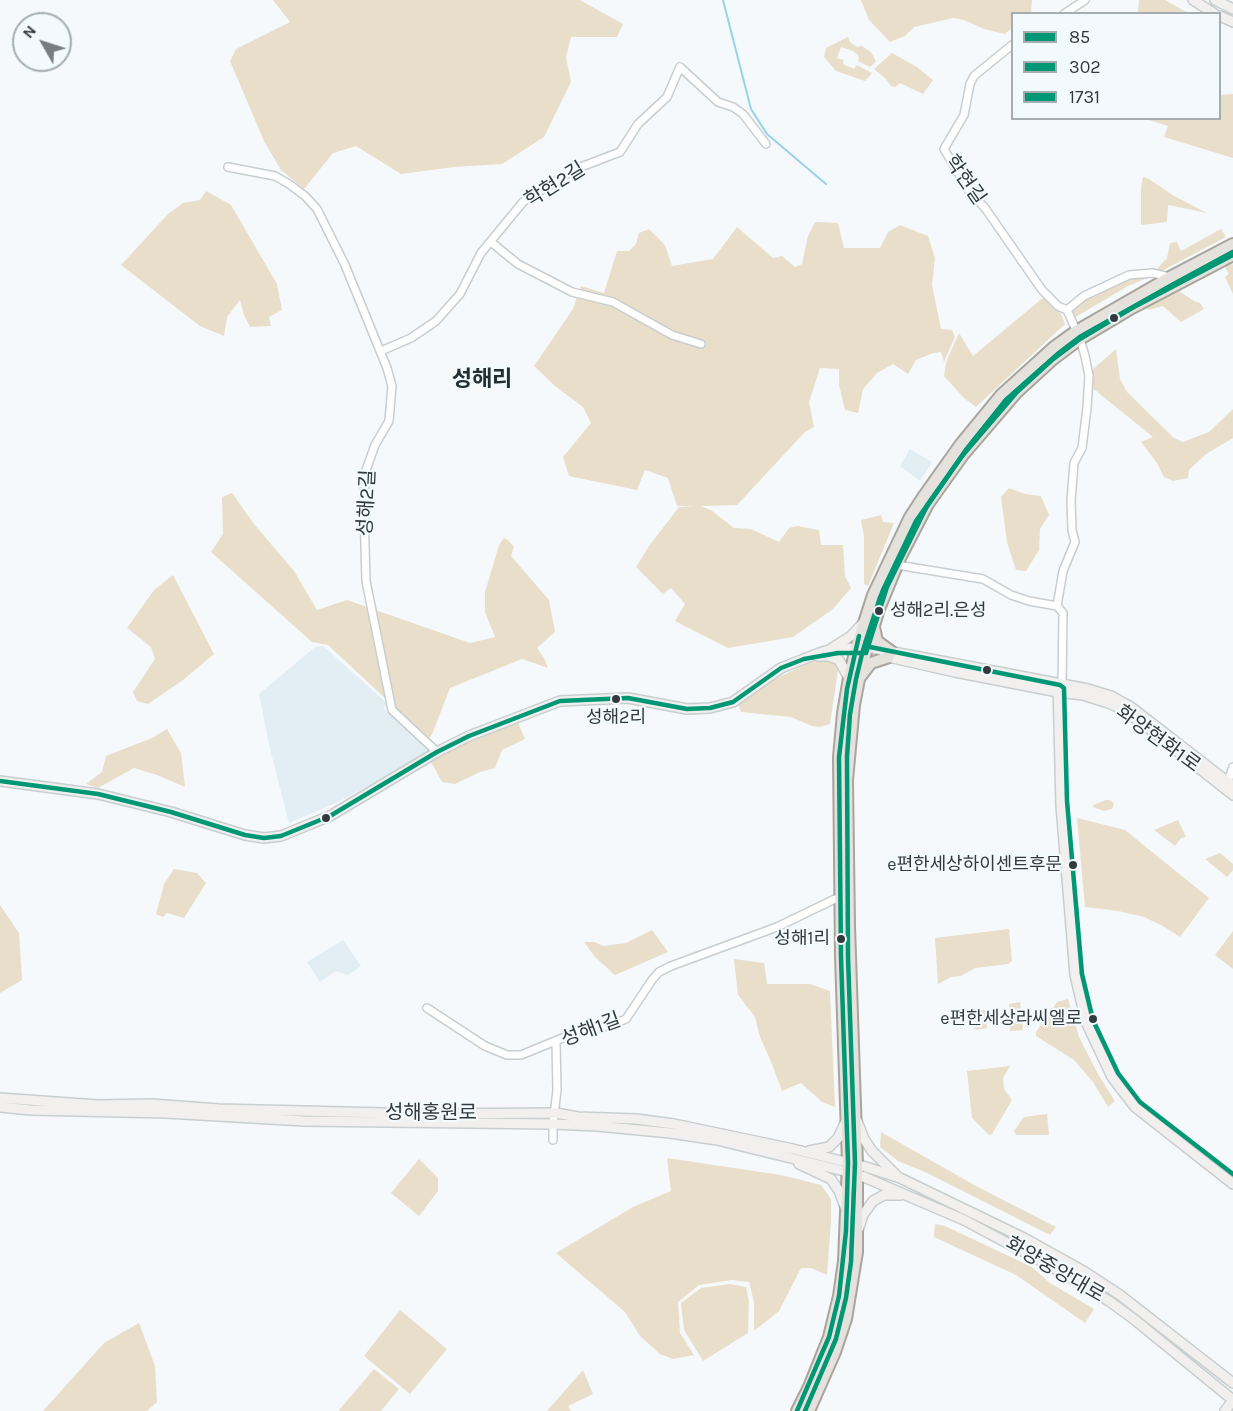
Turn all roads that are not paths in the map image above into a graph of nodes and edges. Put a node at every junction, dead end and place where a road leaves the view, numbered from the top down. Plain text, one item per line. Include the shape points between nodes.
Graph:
1 (1085, 0) edge
2 (1193, 0) edge
3 (1215, 0) edge
4 (1233, 9) edge
5 (1067, 12) edge
6 (1212, 12) edge
7 (1011, 46) edge
8 (766, 144) dead end
9 (228, 167) dead end
10 (491, 242) junction
11 (1233, 244) edge
12 (1233, 255) edge
13 (1170, 277) junction
14 (1066, 310) junction
15 (1078, 335) junction
16 (701, 344) dead end
17 (381, 351) junction
18 (897, 565) junction
19 (1057, 606) junction
20 (869, 623) junction
21 (861, 650) junction
22 (821, 653) junction
23 (890, 655) junction
24 (854, 679) junction
25 (1060, 689) junction
26 (437, 752) junction
27 (1233, 767) edge
28 (0, 781) edge
29 (1230, 783) edge
30 (1233, 795) edge
31 (840, 899) junction
32 (427, 1008) dead end
33 (556, 1042) junction
34 (0, 1098) edge
35 (0, 1107) edge
36 (555, 1113) junction
37 (852, 1119) junction
38 (553, 1124) junction
39 (553, 1140) dead end
40 (763, 1150) junction
41 (800, 1152) junction
42 (852, 1168) junction
43 (900, 1178) junction
44 (1233, 1178) edge
45 (1233, 1184) edge
46 (904, 1195) junction
47 (847, 1216) junction
48 (858, 1234) junction
49 (1233, 1383) edge
50 (1233, 1400) edge
51 (796, 1411) edge
52 (808, 1411) edge
53 (1225, 1411) edge

1 - 5 street
2 - 6 main road
3 - 4 main road
7 - 14 street, 학현길 via 974,76 964,115 944,149 969,191 1042,290
8 - 10 street, 학현2길 via 743,114 718,102 680,67 667,97 638,124 620,152 573,170 523,202
9 - 17 street, 성해2길 via 275,176 305,195 317,209
10 - 16 street via 518,264 572,292 614,302 672,335
10 - 17 street, 학현2길 via 460,294 436,321
11 - 13 main road
12 - 15 main road
13 - 14 street via 1152,273 1129,275 1084,296
13 - 15 main road
14 - 15 street, 학현길
15 - 18 main road via 1017,392 979,435 928,504
15 - 19 street, 학현길 via 1089,376 1087,408 1082,448 1074,463 1071,517 1075,542 1063,571
15 - 20 main road via 1054,347 1001,395 960,445 910,518 869,593
17 - 26 street, 성해2길 via 392,386 392,404 389,421 365,473 366,581 392,710
18 - 19 street via 983,579 1011,595
18 - 20 main road
19 - 25 street via 1063,613
20 - 21 main road
20 - 22 main road
20 - 23 main road
21 - 22 main road, 화양현화1로
21 - 23 main road, 화양현화1로
21 - 24 main road
22 - 24 main road via 838,660
22 - 26 main road via 781,668 733,702 719,706 687,709 628,698 560,701
23 - 24 main road via 871,663
23 - 25 main road, 화양현화1로
24 - 31 main road via 843,713 839,757
24 - 37 main road via 848,780
25 - 29 main road, 화양현화1로 via 1111,696 1131,707
25 - 30 main road, 화양현화1로 via 1120,708
25 - 44 main road via 1081,979 1097,1035 1136,1100
25 - 45 main road via 1060,801 1075,975 1086,1022 1112,1077 1132,1104
26 - 28 main road via 330,816 281,837 264,838 226,830 129,800
27 - 29 street
31 - 33 street, 성해1길 via 659,972 626,1019 582,1030
31 - 37 main road
32 - 33 street, 성해1길 via 485,1046 507,1055 521,1055
33 - 36 street
34 - 36 main road, 성해홍원로 via 219,1109
35 - 38 main road, 성해홍원로 via 304,1121
36 - 38 street
36 - 41 main road, 성해홍원로 via 674,1124
37 - 41 main road via 829,1147
37 - 42 main road
37 - 43 main road via 872,1150
38 - 39 street
38 - 40 main road, 성해홍원로 via 670,1133
40 - 42 main road, 성해홍원로
40 - 47 main road via 831,1179
41 - 42 main road, 성해홍원로
42 - 43 main road, 화양중앙대로
42 - 46 main road, 화양중앙대로
42 - 47 main road
42 - 48 main road
43 - 49 main road, 화양중앙대로 via 980,1215 1085,1272
46 - 48 main road via 884,1195 873,1201 863,1215
46 - 50 main road, 화양중앙대로 via 964,1220 1109,1301
47 - 51 main road via 842,1273 829,1337
48 - 52 main road via 846,1319
50 - 53 main road

